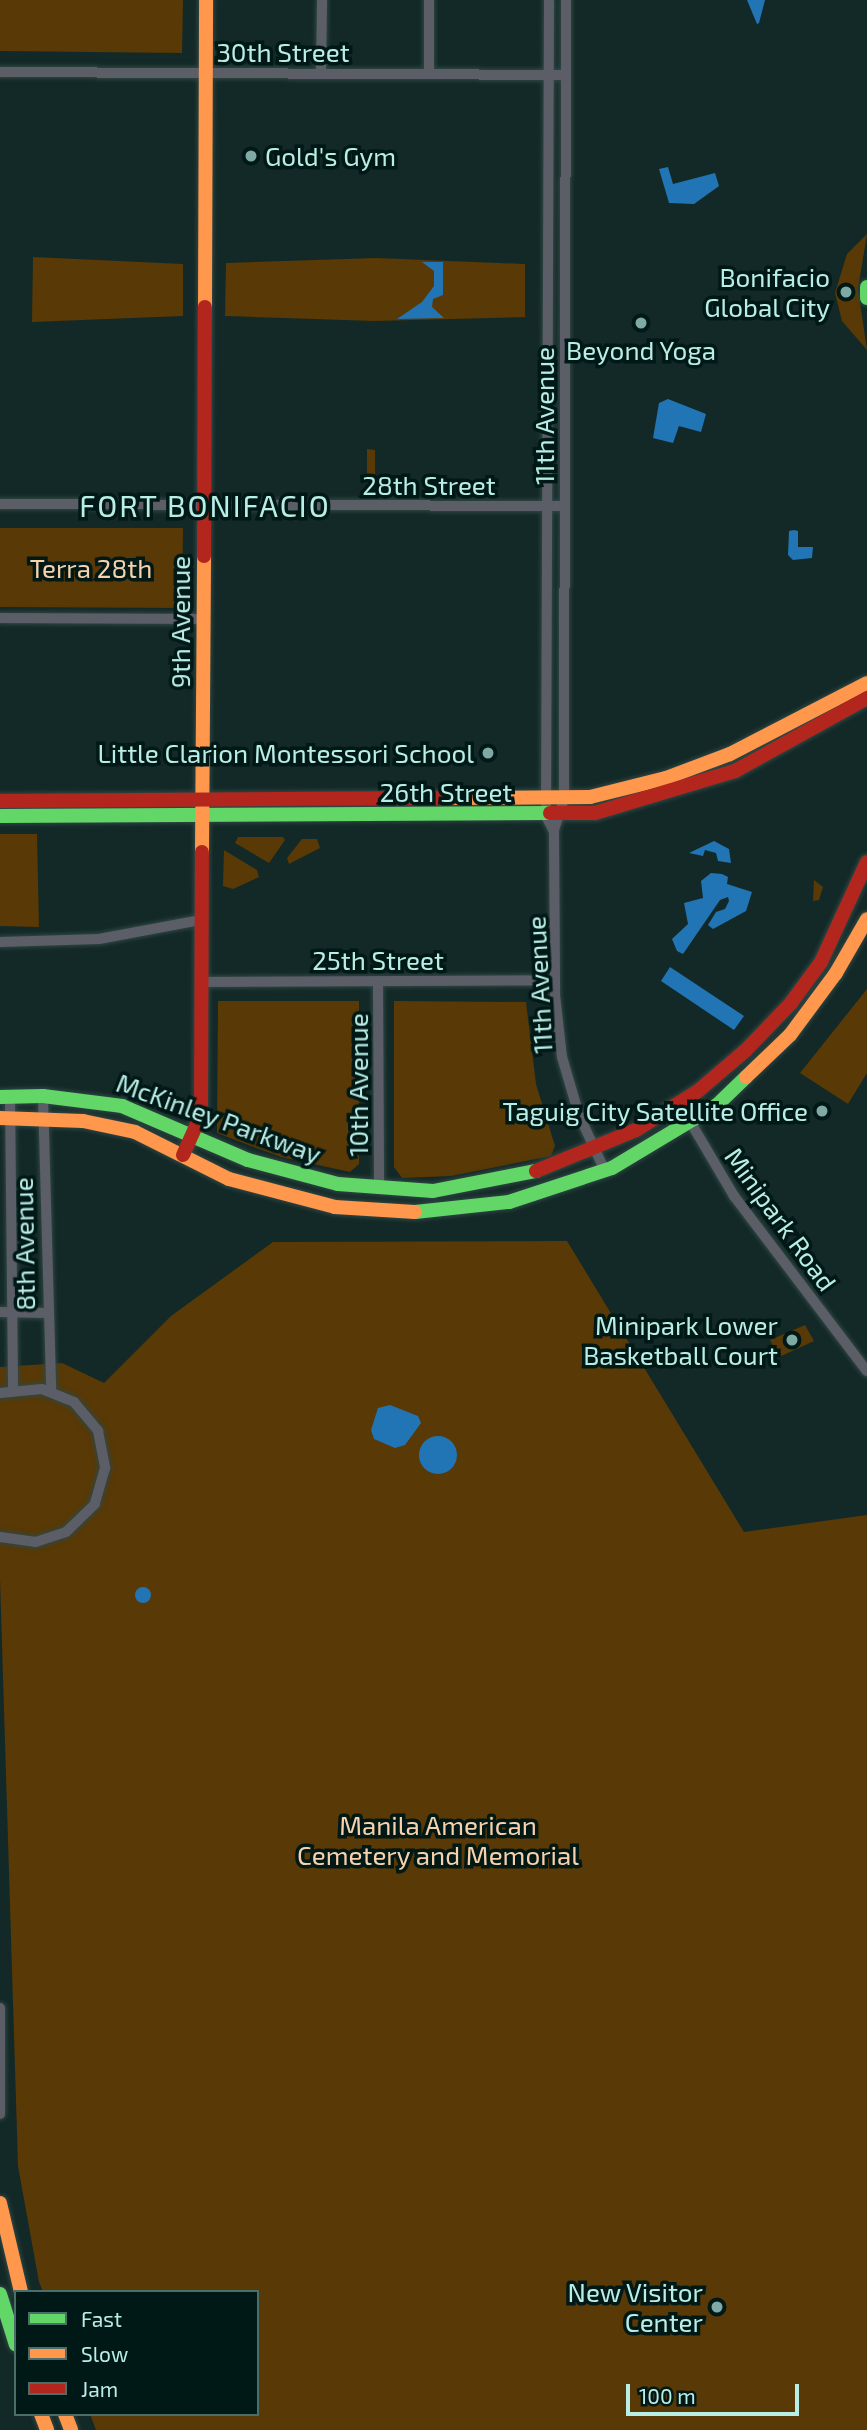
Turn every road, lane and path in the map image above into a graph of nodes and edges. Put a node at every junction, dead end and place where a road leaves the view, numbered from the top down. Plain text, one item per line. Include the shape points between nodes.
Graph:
1 (206, 0) edge
2 (322, 0) edge
3 (429, 0) edge
4 (549, 0) edge
5 (566, 0) edge
6 (0, 72) edge
7 (206, 73) junction
8 (321, 74) junction
9 (429, 74) junction
10 (548, 75) junction
11 (565, 75) junction
12 (867, 287) edge
13 (867, 298) edge
14 (0, 504) edge
15 (205, 505) junction
16 (545, 506) junction
17 (564, 506) junction
18 (0, 618) edge
19 (204, 619) junction
20 (867, 683) edge
21 (867, 698) edge
22 (545, 799) junction
23 (564, 799) junction
24 (0, 801) edge
25 (203, 808) junction
26 (0, 816) edge
27 (545, 816) junction
28 (562, 816) junction
29 (554, 830) junction
30 (867, 862) edge
31 (867, 919) edge
32 (201, 920) junction
33 (0, 942) edge
34 (555, 980) junction
35 (378, 981) junction
36 (202, 982) junction
37 (5, 1096) edge
38 (43, 1096) junction
39 (44, 1117) junction
40 (5, 1118) edge
41 (691, 1123) junction
42 (192, 1135) junction
43 (593, 1150) junction
44 (183, 1156) junction
45 (605, 1171) junction
46 (379, 1189) junction
47 (0, 1311) edge
48 (13, 1312) junction
49 (46, 1313) junction
50 (867, 1371) edge
51 (13, 1389) junction
52 (51, 1391) junction
53 (0, 1393) edge
54 (0, 1537) edge
55 (0, 2008) edge
56 (0, 2113) edge
57 (0, 2203) edge
58 (22, 2290) edge
59 (0, 2294) edge
60 (9, 2338) edge

1 - 7 main road, 9th Avenue
2 - 8 street
3 - 9 street
4 - 10 street, 11th Avenue
5 - 11 street, 11th Avenue
6 - 7 street, 30th Street
7 - 8 street, 30th Street
7 - 15 main road, 9th Avenue
8 - 9 street, 30th Street
9 - 10 street, 30th Street
10 - 11 street, 30th Street
10 - 16 street, 11th Avenue
11 - 17 street, 11th Avenue
12 - 13 main road
14 - 15 street, 28th Street
15 - 16 street, 28th Street
15 - 19 main road, 9th Avenue
16 - 17 street, 28th Street
16 - 22 street, 11th Avenue
17 - 23 street, 11th Avenue
18 - 19 street
19 - 25 main road, 9th Avenue
20 - 23 main road, 26th Street via 730,754 666,778
21 - 28 main road, 26th Street via 734,771 595,813
22 - 23 main road, 26th Street
22 - 25 main road, 26th Street
22 - 27 street, 11th Avenue
23 - 28 street, 11th Avenue
24 - 25 main road, 26th Street
25 - 26 main road, 26th Street
25 - 27 main road, 26th Street
25 - 32 main road, 9th Avenue
27 - 28 main road, 26th Street
27 - 29 street
28 - 29 street, 11th Avenue
29 - 34 street, 11th Avenue
30 - 43 main road, McKinley Parkway via 821,962 791,1003 746,1050 674,1107
31 - 41 main road, McKinley Parkway via 836,973 788,1038 717,1105
32 - 33 street via 99,939
32 - 36 main road, 9th Avenue
34 - 35 street, 25th Street
34 - 43 street, 11th Avenue via 562,1057
35 - 36 street, 25th Street
35 - 46 street, 10th Avenue
36 - 42 main road, 9th Avenue via 201,1115
37 - 38 main road, McKinley Parkway
37 - 40 street, 8th Avenue
38 - 39 street, 8th Avenue
38 - 42 main road, McKinley Parkway via 122,1106
39 - 40 main road, McKinley Parkway
39 - 44 main road, McKinley Parkway via 135,1132
39 - 49 street, 8th Avenue
40 - 48 street, 8th Avenue
41 - 45 main road, McKinley Parkway
41 - 50 street, Minipark Road via 734,1196
42 - 44 main road, 9th Avenue
42 - 46 main road, McKinley Parkway via 275,1170
43 - 45 street, 11th Avenue
43 - 46 main road, McKinley Parkway via 527,1174 465,1188
44 - 45 main road, McKinley Parkway via 267,1192 335,1207 401,1213 499,1204
47 - 48 street
48 - 49 street
48 - 51 street, 8th Avenue
49 - 52 street, 8th Avenue
51 - 52 street
51 - 53 street
52 - 54 street via 83,1411 98,1431 105,1455 100,1493 78,1524 51,1539 21,1542
55 - 56 street
57 - 58 main road
59 - 60 main road

